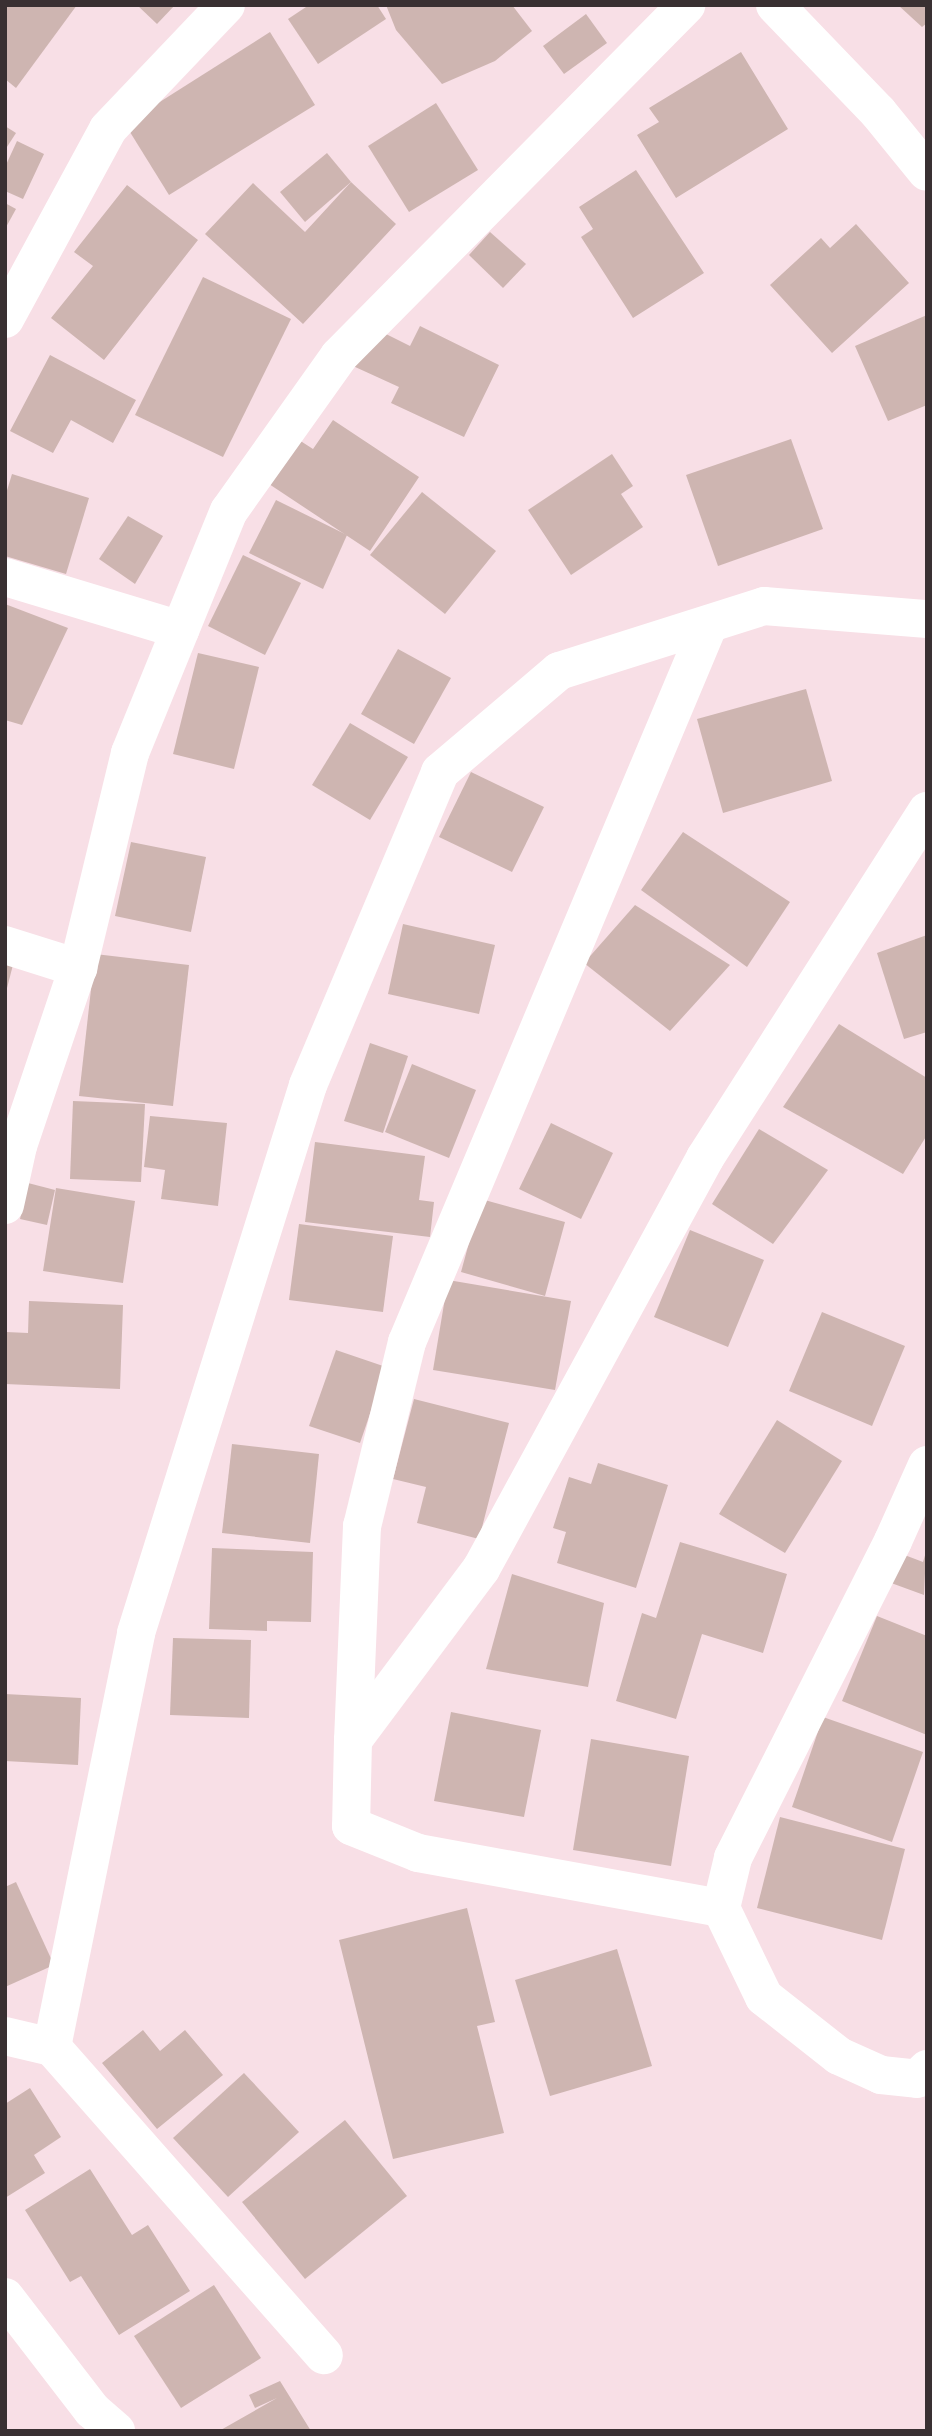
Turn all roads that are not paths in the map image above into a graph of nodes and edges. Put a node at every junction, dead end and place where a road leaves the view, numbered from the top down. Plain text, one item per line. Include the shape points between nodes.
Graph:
1 (226, 5) edge
2 (686, 5) edge
3 (775, 5) edge
4 (927, 172) edge
5 (5, 318) edge
6 (5, 577) edge
7 (927, 619) edge
8 (709, 624) junction
9 (180, 630) junction
10 (927, 811) edge
11 (913, 855) edge
12 (5, 945) edge
13 (78, 968) junction
14 (5, 1205) edge
15 (927, 1465) edge
16 (353, 1740) junction
17 (721, 1908) junction
18 (5, 2036) edge
19 (52, 2046) junction
20 (927, 2069) edge
21 (5, 2297) edge
22 (324, 2355) dead end
23 (116, 2431) edge

1 - 5 street via 108,129
2 - 9 street via 339,356 229,511
3 - 4 street via 878,112
6 - 9 street
7 - 8 street via 764,606
8 - 16 street via 407,1342 362,1526
8 - 19 street via 559,671 440,772 308,1085 136,1633
9 - 13 street via 130,753
10 - 11 street
11 - 16 street via 705,1157 481,1569
12 - 13 street
13 - 14 street via 18,1146
15 - 17 street via 733,1858
16 - 17 street via 351,1826 418,1853
17 - 20 street via 764,1997 839,2056 881,2076 917,2079
18 - 19 street
19 - 22 street
21 - 23 street via 92,2410

